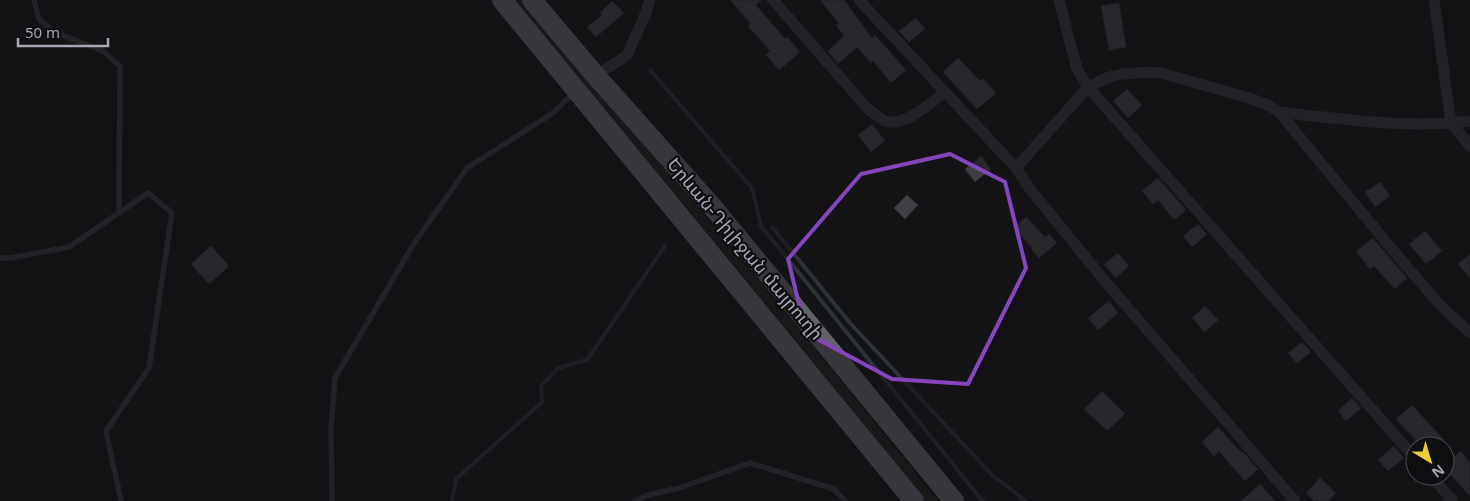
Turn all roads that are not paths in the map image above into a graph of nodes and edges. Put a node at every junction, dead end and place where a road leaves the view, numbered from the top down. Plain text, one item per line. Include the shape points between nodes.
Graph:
1 (34, 0) edge
2 (502, 0) edge
3 (532, 0) edge
4 (650, 0) edge
5 (773, 0) edge
6 (859, 0) edge
7 (1059, 0) edge
8 (1434, 0) edge
9 (596, 76) junction
10 (1088, 87) junction
11 (576, 90) junction
12 (945, 92) junction
13 (1279, 112) junction
14 (1470, 121) edge
15 (1451, 123) junction
16 (1470, 146) edge
17 (1016, 168) junction
18 (119, 213) junction
19 (0, 258) edge
20 (1470, 333) edge
21 (1405, 447) edge
22 (1440, 486) edge
23 (121, 501) edge
24 (332, 501) edge
25 (635, 501) edge
26 (845, 501) edge
27 (914, 501) edge
28 (954, 501) edge
29 (1295, 501) edge
30 (1453, 501) edge

1 - 18 lane via 39,20 54,32 102,52 120,66
2 - 11 highway, Երևան-Դիլիջան մայրուղի
3 - 9 highway, Երևան-Դիլիջան մայրուղի
4 - 9 street via 627,54
5 - 12 street via 868,109 884,120 904,121
6 - 12 street
7 - 10 street via 1077,69
8 - 15 street
9 - 28 highway, Երևան-Դիլիջան մայրուղի via 716,211
10 - 13 street via 1122,74 1161,73 1249,98
10 - 17 street
10 - 21 street
11 - 24 lane via 553,113 467,168 413,245 335,378 331,427
11 - 27 highway, Երևան-Դիլիջան մայրուղի
12 - 17 street
13 - 15 street via 1350,121
13 - 20 street via 1440,305
14 - 15 street
15 - 16 street
17 - 29 street via 1104,280
18 - 19 lane via 69,247
18 - 23 lane via 148,193 172,213 149,368 106,430
22 - 30 street
25 - 26 lane via 750,463 834,489

